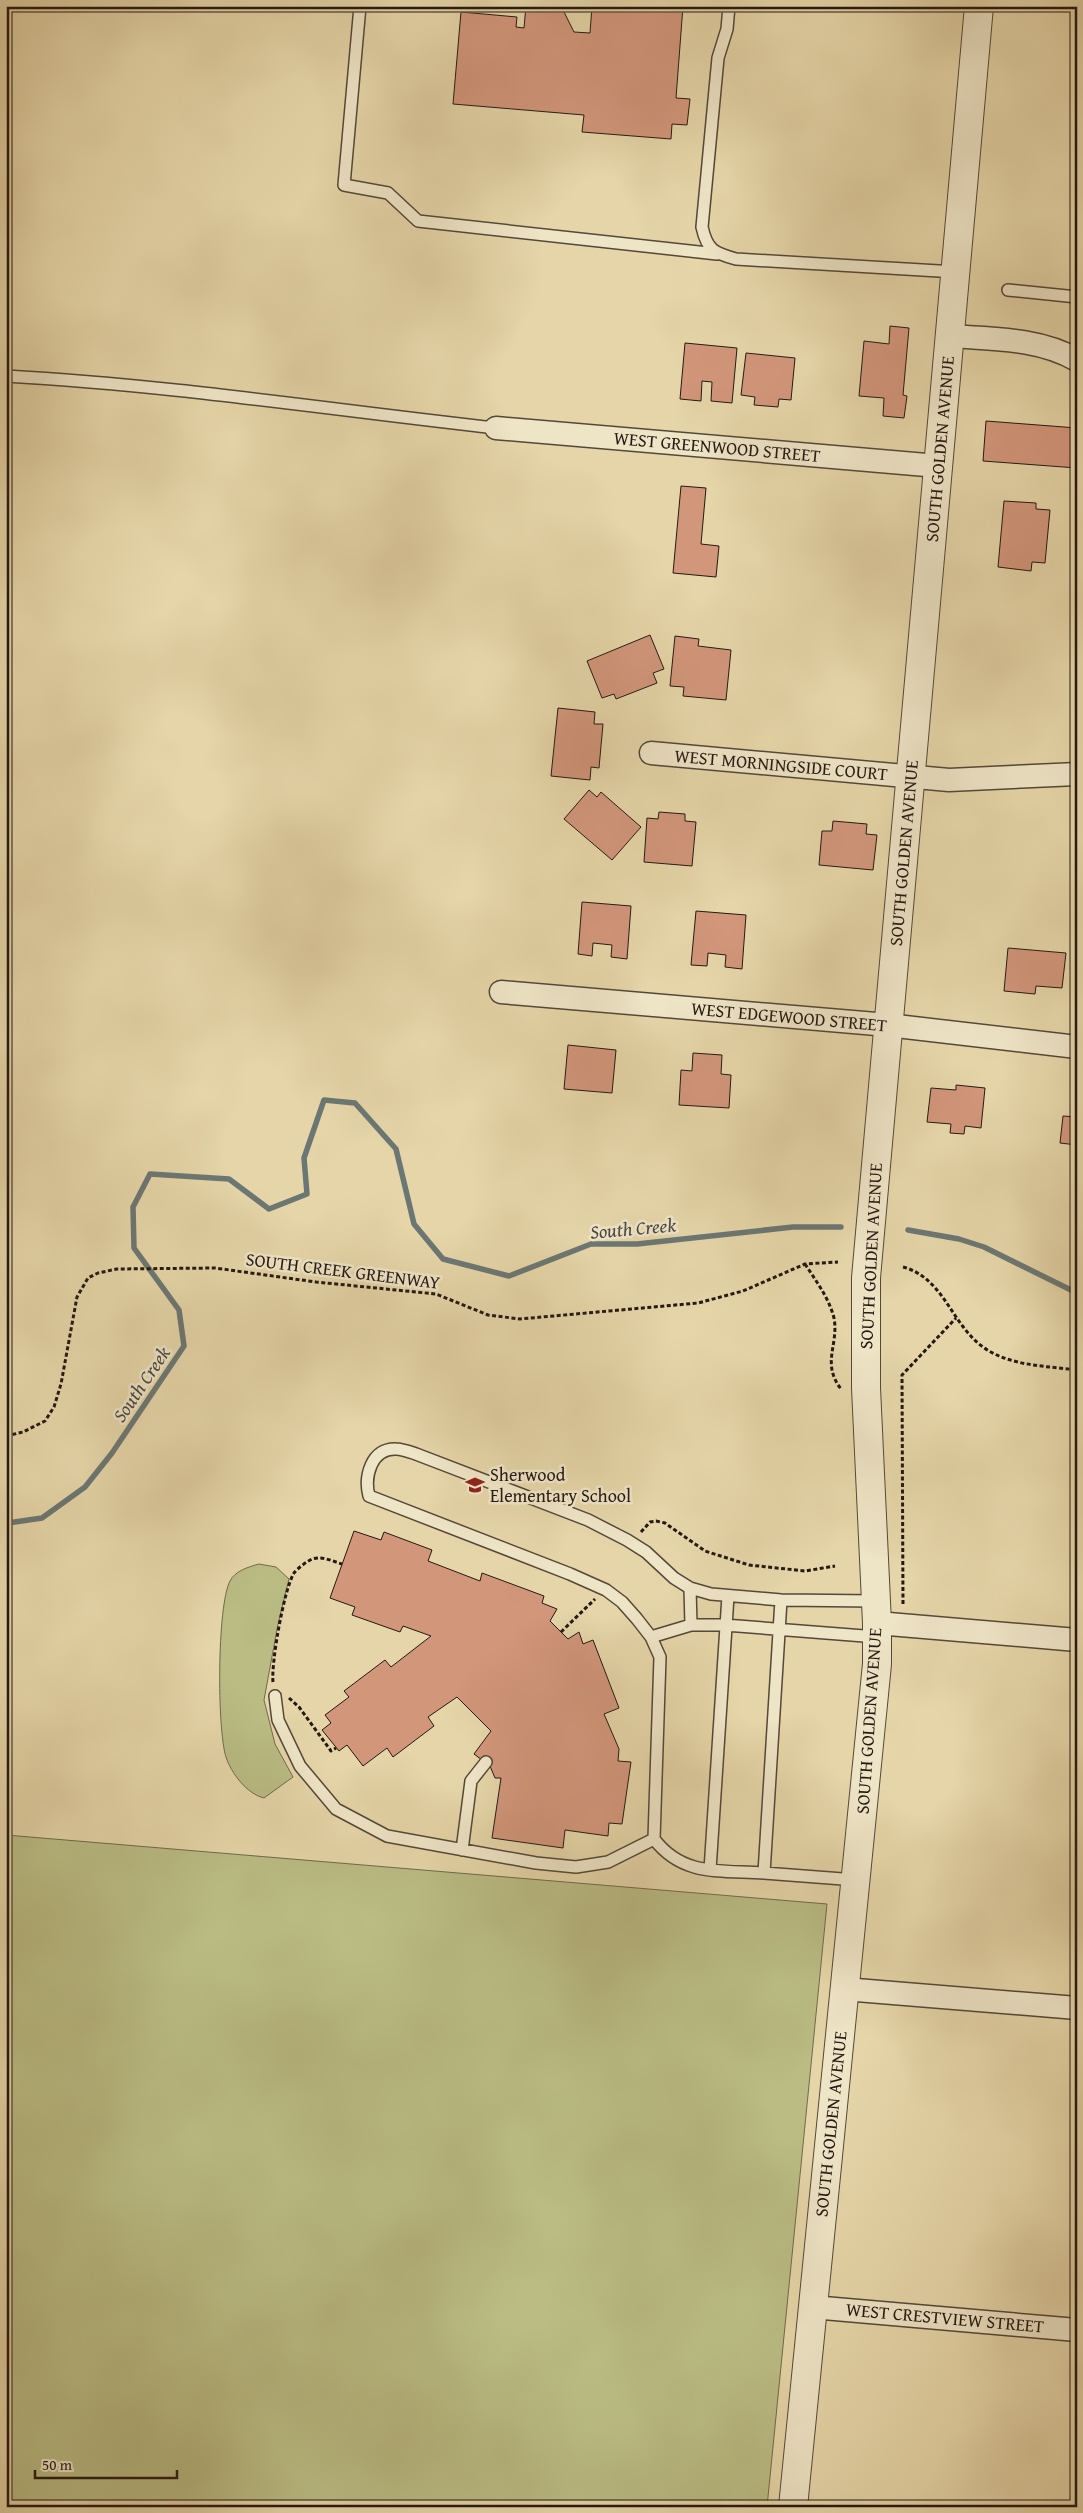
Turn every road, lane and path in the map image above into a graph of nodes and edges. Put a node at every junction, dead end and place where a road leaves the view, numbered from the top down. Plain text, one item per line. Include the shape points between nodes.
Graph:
1 (360, 6) edge
2 (729, 6) edge
3 (978, 6) edge
4 (717, 254) junction
5 (956, 272) junction
6 (1008, 290) dead end
7 (1077, 297) edge
8 (950, 336) junction
9 (1077, 360) edge
10 (6, 376) edge
11 (496, 428) joint
12 (938, 466) junction
13 (651, 753) dead end
14 (1077, 774) edge
15 (911, 777) junction
16 (501, 992) dead end
17 (888, 1025) junction
18 (1077, 1047) edge
19 (838, 1262) dead end
20 (805, 1264) junction
21 (903, 1267) dead end
22 (956, 1318) junction
23 (1077, 1370) edge
24 (841, 1389) dead end
25 (6, 1436) edge
26 (641, 1532) dead end
27 (342, 1564) dead end
28 (835, 1566) dead end
29 (690, 1588) junction
30 (598, 1596) dead end
31 (728, 1596) junction
32 (781, 1600) junction
33 (877, 1620) junction
34 (691, 1625) junction
35 (725, 1625) junction
36 (911, 1626) junction
37 (779, 1630) junction
38 (561, 1632) dead end
39 (651, 1637) junction
40 (1077, 1640) edge
41 (275, 1696) junction
42 (336, 1748) dead end
43 (486, 1762) dead end
44 (654, 1839) junction
45 (462, 1850) junction
46 (710, 1870) junction
47 (764, 1873) junction
48 (856, 1880) junction
49 (844, 1989) junction
50 (1077, 2008) edge
51 (812, 2307) junction
52 (1077, 2330) edge
53 (793, 2507) edge

1 - 4 lane via 344,185 388,193 418,221
2 - 4 lane via 727,30 718,58 702,226 705,242
3 - 5 street, SOUTH GOLDEN AVENUE
4 - 5 lane via 736,259
5 - 8 street, SOUTH GOLDEN AVENUE
6 - 7 lane
8 - 9 street via 1041,346
8 - 12 street, SOUTH GOLDEN AVENUE
10 - 11 lane via 138,387
11 - 12 street, WEST GREENWOOD STREET
12 - 15 street, SOUTH GOLDEN AVENUE
13 - 15 street, WEST MORNINGSIDE COURT
14 - 15 street, WEST MORNINGSIDE COURT via 984,780
15 - 17 street, SOUTH GOLDEN AVENUE
16 - 17 street, WEST EDGEWOOD STREET
17 - 18 street, WEST EDGEWOOD STREET
17 - 33 street, SOUTH GOLDEN AVENUE via 871,1214 865,1331
19 - 20 path, SOUTH CREEK GREENWAY
20 - 24 path via 827,1298 834,1320 830,1363 834,1379
20 - 25 path, SOUTH CREEK GREENWAY via 743,1291 698,1303 520,1319 488,1315 436,1294 215,1268 117,1269 98,1273 88,1278 77,1297 54,1407 45,1421
21 - 22 path via 914,1270 932,1283
22 - 23 path via 983,1347 1000,1356 1017,1362
22 - 36 path via 902,1375 902,1604 912,1605
26 - 28 path via 656,1520 706,1550 750,1565 805,1571
27 - 41 path via 319,1558 303,1564 295,1573 280,1624 272,1676
29 - 31 lane
29 - 34 lane
29 - 39 lane via 633,1544 588,1520 416,1454 396,1449 383,1452 374,1461 367,1473 369,1496 606,1590 622,1602
30 - 38 path
31 - 32 lane
31 - 35 lane
32 - 33 lane
32 - 37 lane
33 - 36 street
33 - 37 lane
33 - 48 street, SOUTH GOLDEN AVENUE via 873,1706
34 - 35 lane
34 - 39 lane
35 - 37 lane
35 - 46 lane
36 - 40 street
37 - 47 lane
39 - 44 lane via 660,1657
41 - 42 path via 294,1701 332,1751
41 - 45 lane via 278,1720 300,1766 336,1809 387,1836
43 - 45 lane via 471,1781
44 - 45 lane via 608,1862 576,1867
44 - 46 lane via 665,1853 682,1864
46 - 47 lane
47 - 48 lane
48 - 49 street, SOUTH GOLDEN AVENUE
49 - 50 street
49 - 51 street, SOUTH GOLDEN AVENUE
51 - 52 street, WEST CRESTVIEW STREET
51 - 53 street, SOUTH GOLDEN AVENUE

